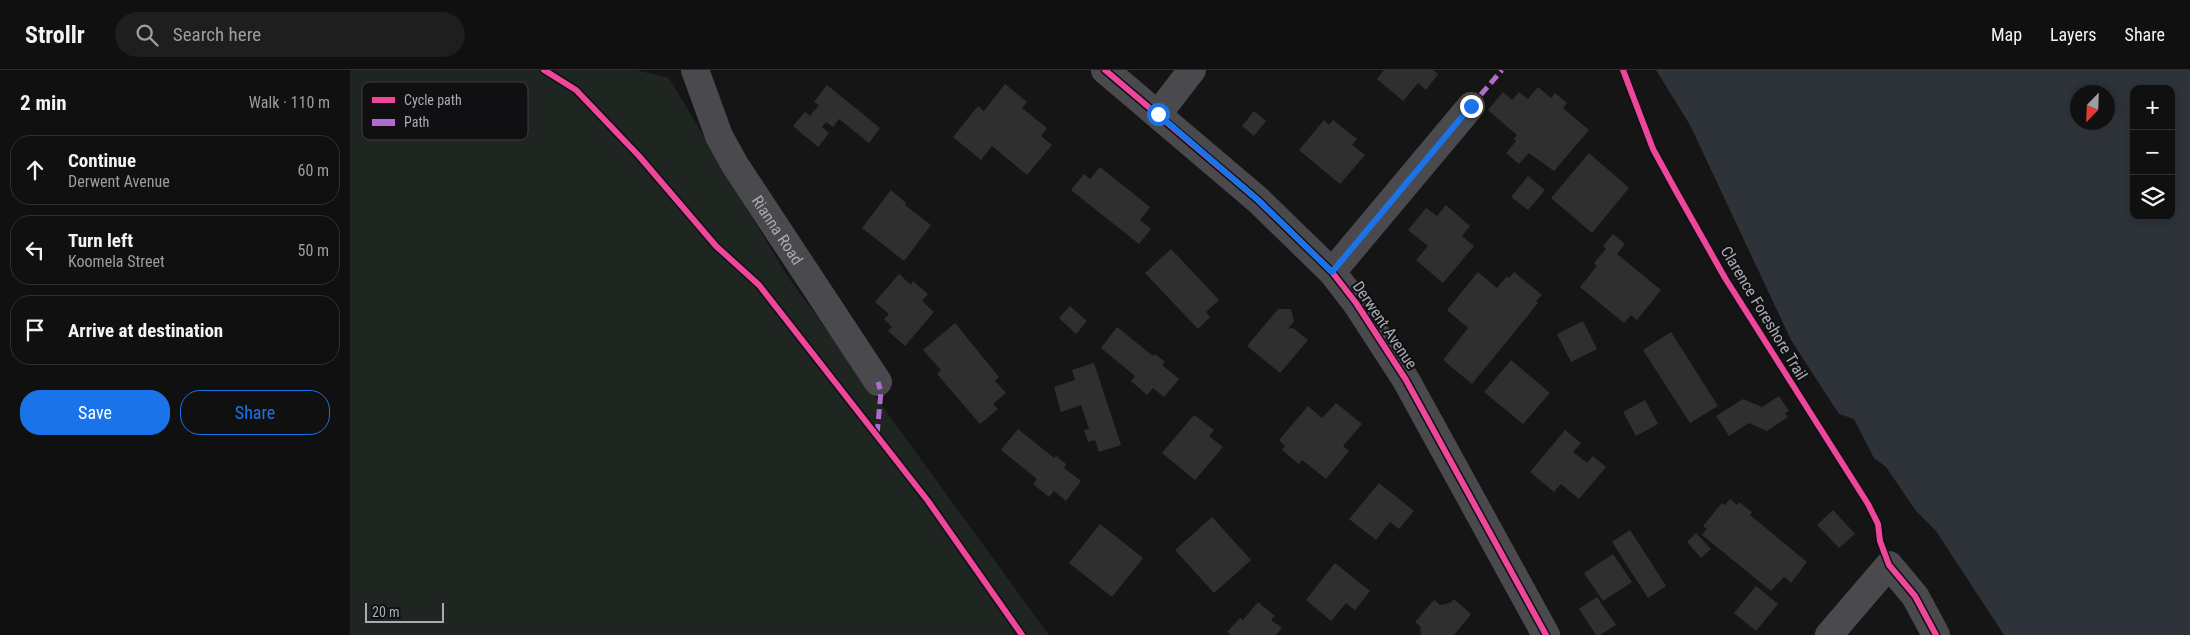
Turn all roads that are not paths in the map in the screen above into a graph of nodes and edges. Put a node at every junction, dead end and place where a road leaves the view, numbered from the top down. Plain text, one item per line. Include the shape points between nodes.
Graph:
1 (695, 70) edge
2 (1105, 70) edge
3 (1192, 70) edge
4 (1471, 106) dead end
5 (1158, 114) junction
6 (1332, 272) junction
7 (878, 382) dead end
8 (1546, 635) edge
9 (1829, 635) edge
10 (1936, 635) edge

1 - 7 street, Rianna Road via 719,136 736,165
2 - 5 street, Derwent Avenue
3 - 5 street
4 - 6 street
5 - 6 street, Derwent Avenue via 1258,200
6 - 8 street, Derwent Avenue via 1406,380
9 - 10 street via 1889,565 1915,596

